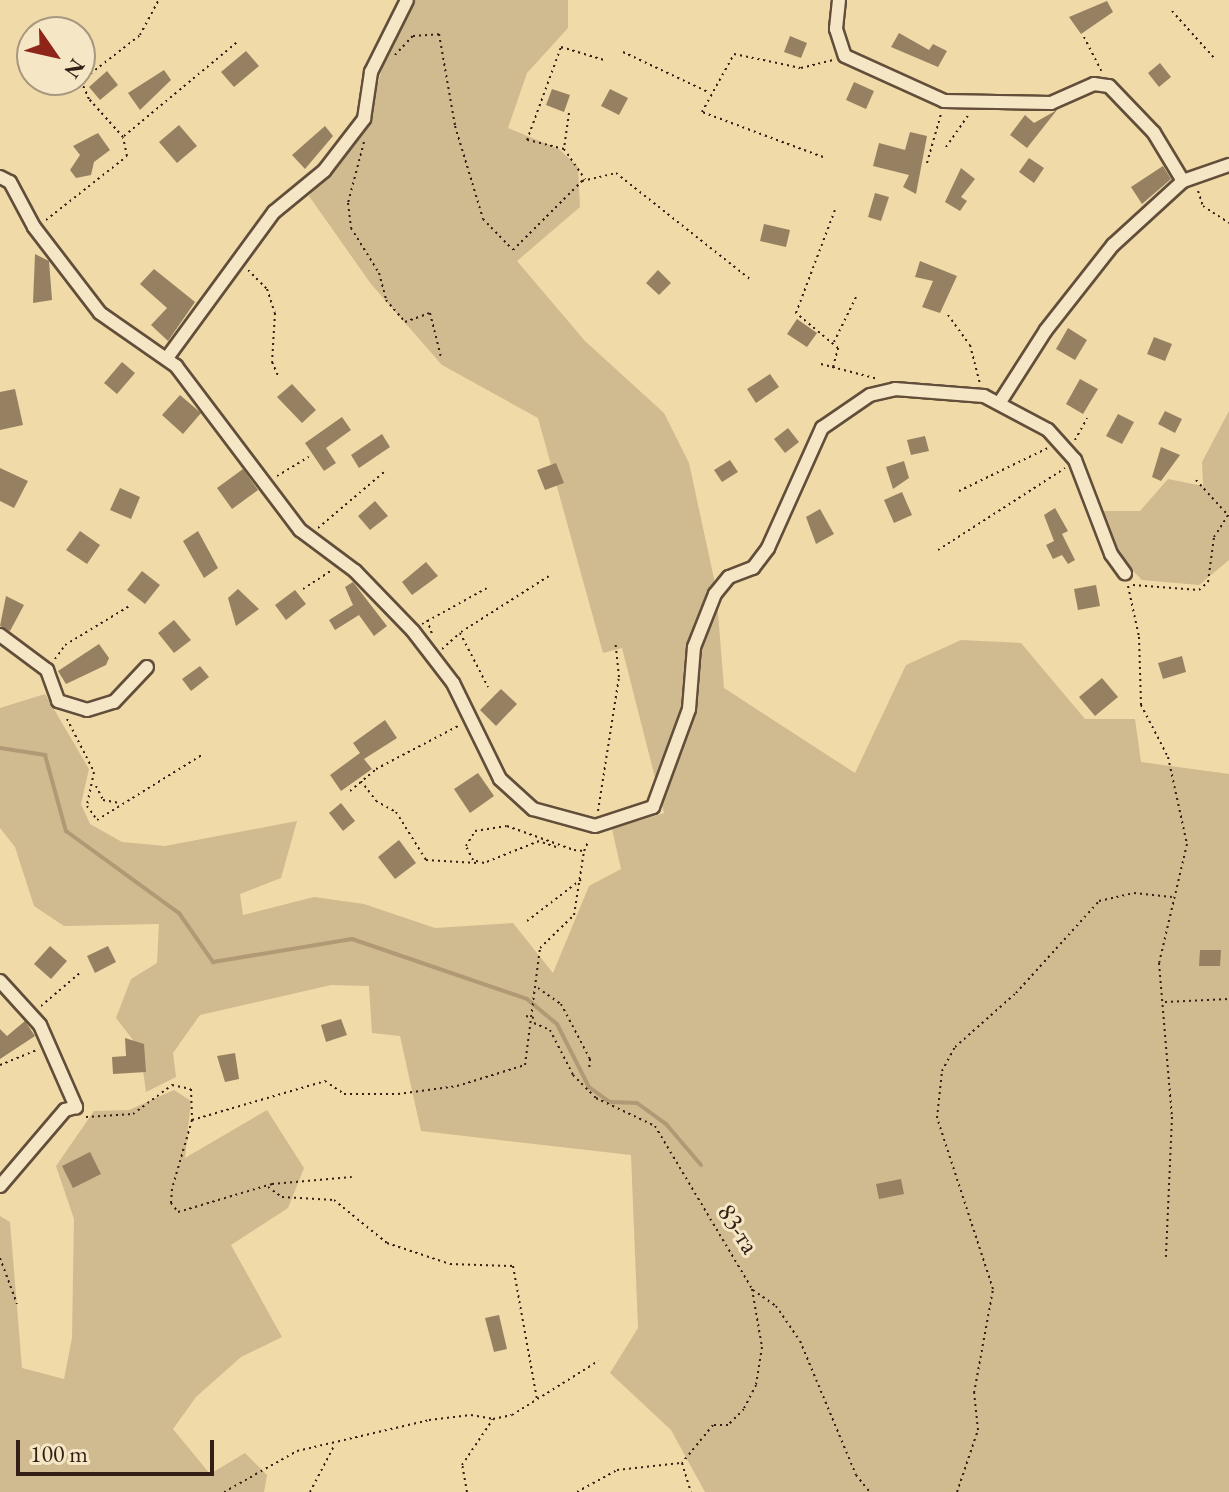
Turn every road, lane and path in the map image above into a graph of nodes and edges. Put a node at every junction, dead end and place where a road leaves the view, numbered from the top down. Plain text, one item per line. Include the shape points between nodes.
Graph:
1 (159, 0) edge
2 (407, 0) edge
3 (839, 0) edge
4 (1172, 11) dead end
5 (1084, 37) dead end
6 (236, 43) dead end
7 (623, 52) dead end
8 (845, 56) junction
9 (1215, 59) dead end
10 (604, 60) dead end
11 (388, 68) dead end
12 (1109, 86) junction
13 (711, 94) junction
14 (944, 101) junction
15 (976, 105) junction
16 (569, 113) dead end
17 (364, 119) junction
18 (123, 137) junction
19 (946, 147) dead end
20 (564, 149) junction
21 (823, 157) dead end
22 (927, 163) dead end
23 (1229, 165) edge
24 (0, 177) edge
25 (585, 180) junction
26 (1188, 180) junction
27 (835, 210) dead end
28 (1229, 223) edge
29 (34, 227) junction
30 (230, 267) junction
31 (751, 280) dead end
32 (856, 297) dead end
33 (948, 315) dead end
34 (833, 344) junction
35 (441, 357) dead end
36 (167, 358) junction
37 (821, 364) dead end
38 (833, 367) junction
39 (279, 378) dead end
40 (895, 389) junction
41 (984, 396) junction
42 (1000, 402) junction
43 (1087, 418) dead end
44 (1068, 452) junction
45 (309, 457) dead end
46 (384, 472) dead end
47 (1196, 480) dead end
48 (262, 485) junction
49 (959, 491) dead end
50 (1228, 514) edge
51 (308, 537) junction
52 (938, 550) dead end
53 (343, 563) junction
54 (1125, 573) junction
55 (549, 576) dead end
56 (487, 588) dead end
57 (303, 589) dead end
58 (131, 605) dead end
59 (427, 620) junction
60 (413, 631) junction
61 (460, 633) junction
62 (0, 635) edge
63 (615, 641) dead end
64 (147, 667) dead end
65 (47, 670) junction
66 (488, 687) dead end
67 (58, 701) junction
68 (472, 717) junction
69 (202, 755) dead end
70 (361, 781) junction
71 (96, 785) junction
72 (350, 791) dead end
73 (124, 801) junction
74 (595, 826) junction
75 (556, 847) junction
76 (584, 851) junction
77 (478, 863) junction
78 (584, 877) junction
79 (1172, 897) junction
80 (527, 921) dead end
81 (81, 972) dead end
82 (0, 981) edge
83 (537, 988) junction
84 (1229, 999) edge
85 (1164, 1002) junction
86 (31, 1015) junction
87 (526, 1016) dead end
88 (534, 1021) junction
89 (51, 1044) junction
90 (0, 1065) edge
91 (589, 1071) dead end
92 (76, 1107) junction
93 (192, 1120) junction
94 (352, 1177) dead end
95 (0, 1186) edge
96 (266, 1186) junction
97 (1166, 1257) dead end
98 (0, 1258) edge
99 (752, 1289) junction
100 (17, 1304) dead end
101 (598, 1361) dead end
102 (537, 1399) junction
103 (493, 1419) junction
104 (336, 1443) junction
105 (682, 1463) junction
106 (224, 1492) edge
107 (310, 1492) edge
108 (467, 1492) edge
109 (577, 1492) edge
110 (691, 1492) edge
111 (870, 1492) edge
112 (957, 1492) edge

1 - 18 path via 140,35 81,81
2 - 17 street via 371,72
3 - 8 street via 836,29
4 - 9 path
5 - 12 path
6 - 18 path
7 - 13 path
8 - 13 path via 801,68 734,54
8 - 14 street
10 - 20 path via 561,47 527,140
11 - 25 path via 413,36 430,30 439,34 455,126 483,219 513,250
12 - 15 street via 1094,84 1051,103
12 - 26 street via 1154,133
13 - 21 path via 702,112
14 - 15 street
14 - 22 path
15 - 19 path
16 - 20 path
17 - 30 street via 324,171 288,195
17 - 35 path via 364,155 348,203 351,228 379,273 386,300 405,322 430,313
18 - 29 path via 129,148 124,159
20 - 25 path
23 - 26 street
24 - 29 street via 22,199
25 - 31 path via 616,173
26 - 28 path via 1203,206
26 - 42 street via 1113,245 1046,330
27 - 34 path via 796,313
29 - 36 street via 100,313
30 - 36 street
30 - 39 path via 254,273 267,289 275,313 272,362
32 - 34 path
33 - 41 path via 970,345
34 - 38 path via 838,348
36 - 48 street via 206,400
37 - 38 path
38 - 40 path
40 - 41 street
40 - 74 street via 841,409 822,428 768,548 753,568 729,577 704,616 694,647 689,709 663,794 639,815
41 - 42 street
42 - 44 street
43 - 44 path
44 - 49 path
44 - 52 path
44 - 54 street via 1111,554
45 - 48 path
46 - 51 path
47 - 50 path
48 - 51 street
50 - 54 path via 1214,537 1208,582 1199,590 1148,591 1134,587
51 - 53 street
53 - 57 path
53 - 60 street
54 - 79 path via 1139,637 1141,705 1168,757 1184,807 1187,844
55 - 61 path
56 - 59 path
58 - 65 path via 65,645
59 - 60 path
59 - 61 path via 439,652
60 - 68 street
61 - 66 path
62 - 65 street
63 - 74 path via 619,677
64 - 67 street via 103,708
65 - 67 street
67 - 71 path
68 - 70 path
68 - 74 street via 512,795 533,809
69 - 73 path
70 - 72 path
70 - 77 path via 396,812 426,860
71 - 73 path via 103,800
71 - 73 path via 87,806 97,820
74 - 76 path
75 - 76 path
75 - 77 path via 539,841
75 - 77 path via 507,826 479,829 466,846
76 - 78 path
78 - 80 path
78 - 83 path via 574,915 540,948
79 - 85 path via 1161,948
79 - 112 path via 1134,893 1099,901 1016,993 955,1047 942,1071 937,1118 993,1289 974,1393 978,1430
81 - 86 path
82 - 86 street
83 - 88 path
83 - 91 path via 561,1004 590,1059
84 - 85 path
85 - 97 path via 1172,1117
86 - 89 street
87 - 88 path
88 - 93 path via 525,1065 457,1086 344,1094 325,1081
88 - 99 path, 83-та via 550,1030 573,1075 596,1098 655,1126
89 - 90 path
89 - 92 street
92 - 93 path via 94,1119 133,1114 183,1084 194,1102
92 - 95 street via 65,1110
93 - 96 path via 172,1189 173,1209 189,1211
94 - 96 path
96 - 102 path via 282,1197 334,1200 387,1243 433,1253 450,1264 513,1266
98 - 100 path
99 - 105 path, 83-та via 762,1347 756,1385 744,1409 728,1425 713,1425
99 - 111 path via 776,1306 800,1341 856,1475
101 - 102 path
102 - 103 path via 512,1415
103 - 104 path via 471,1415 429,1420
103 - 108 path via 462,1465
104 - 106 path via 297,1451
104 - 107 path
105 - 109 path via 617,1470
105 - 110 path

